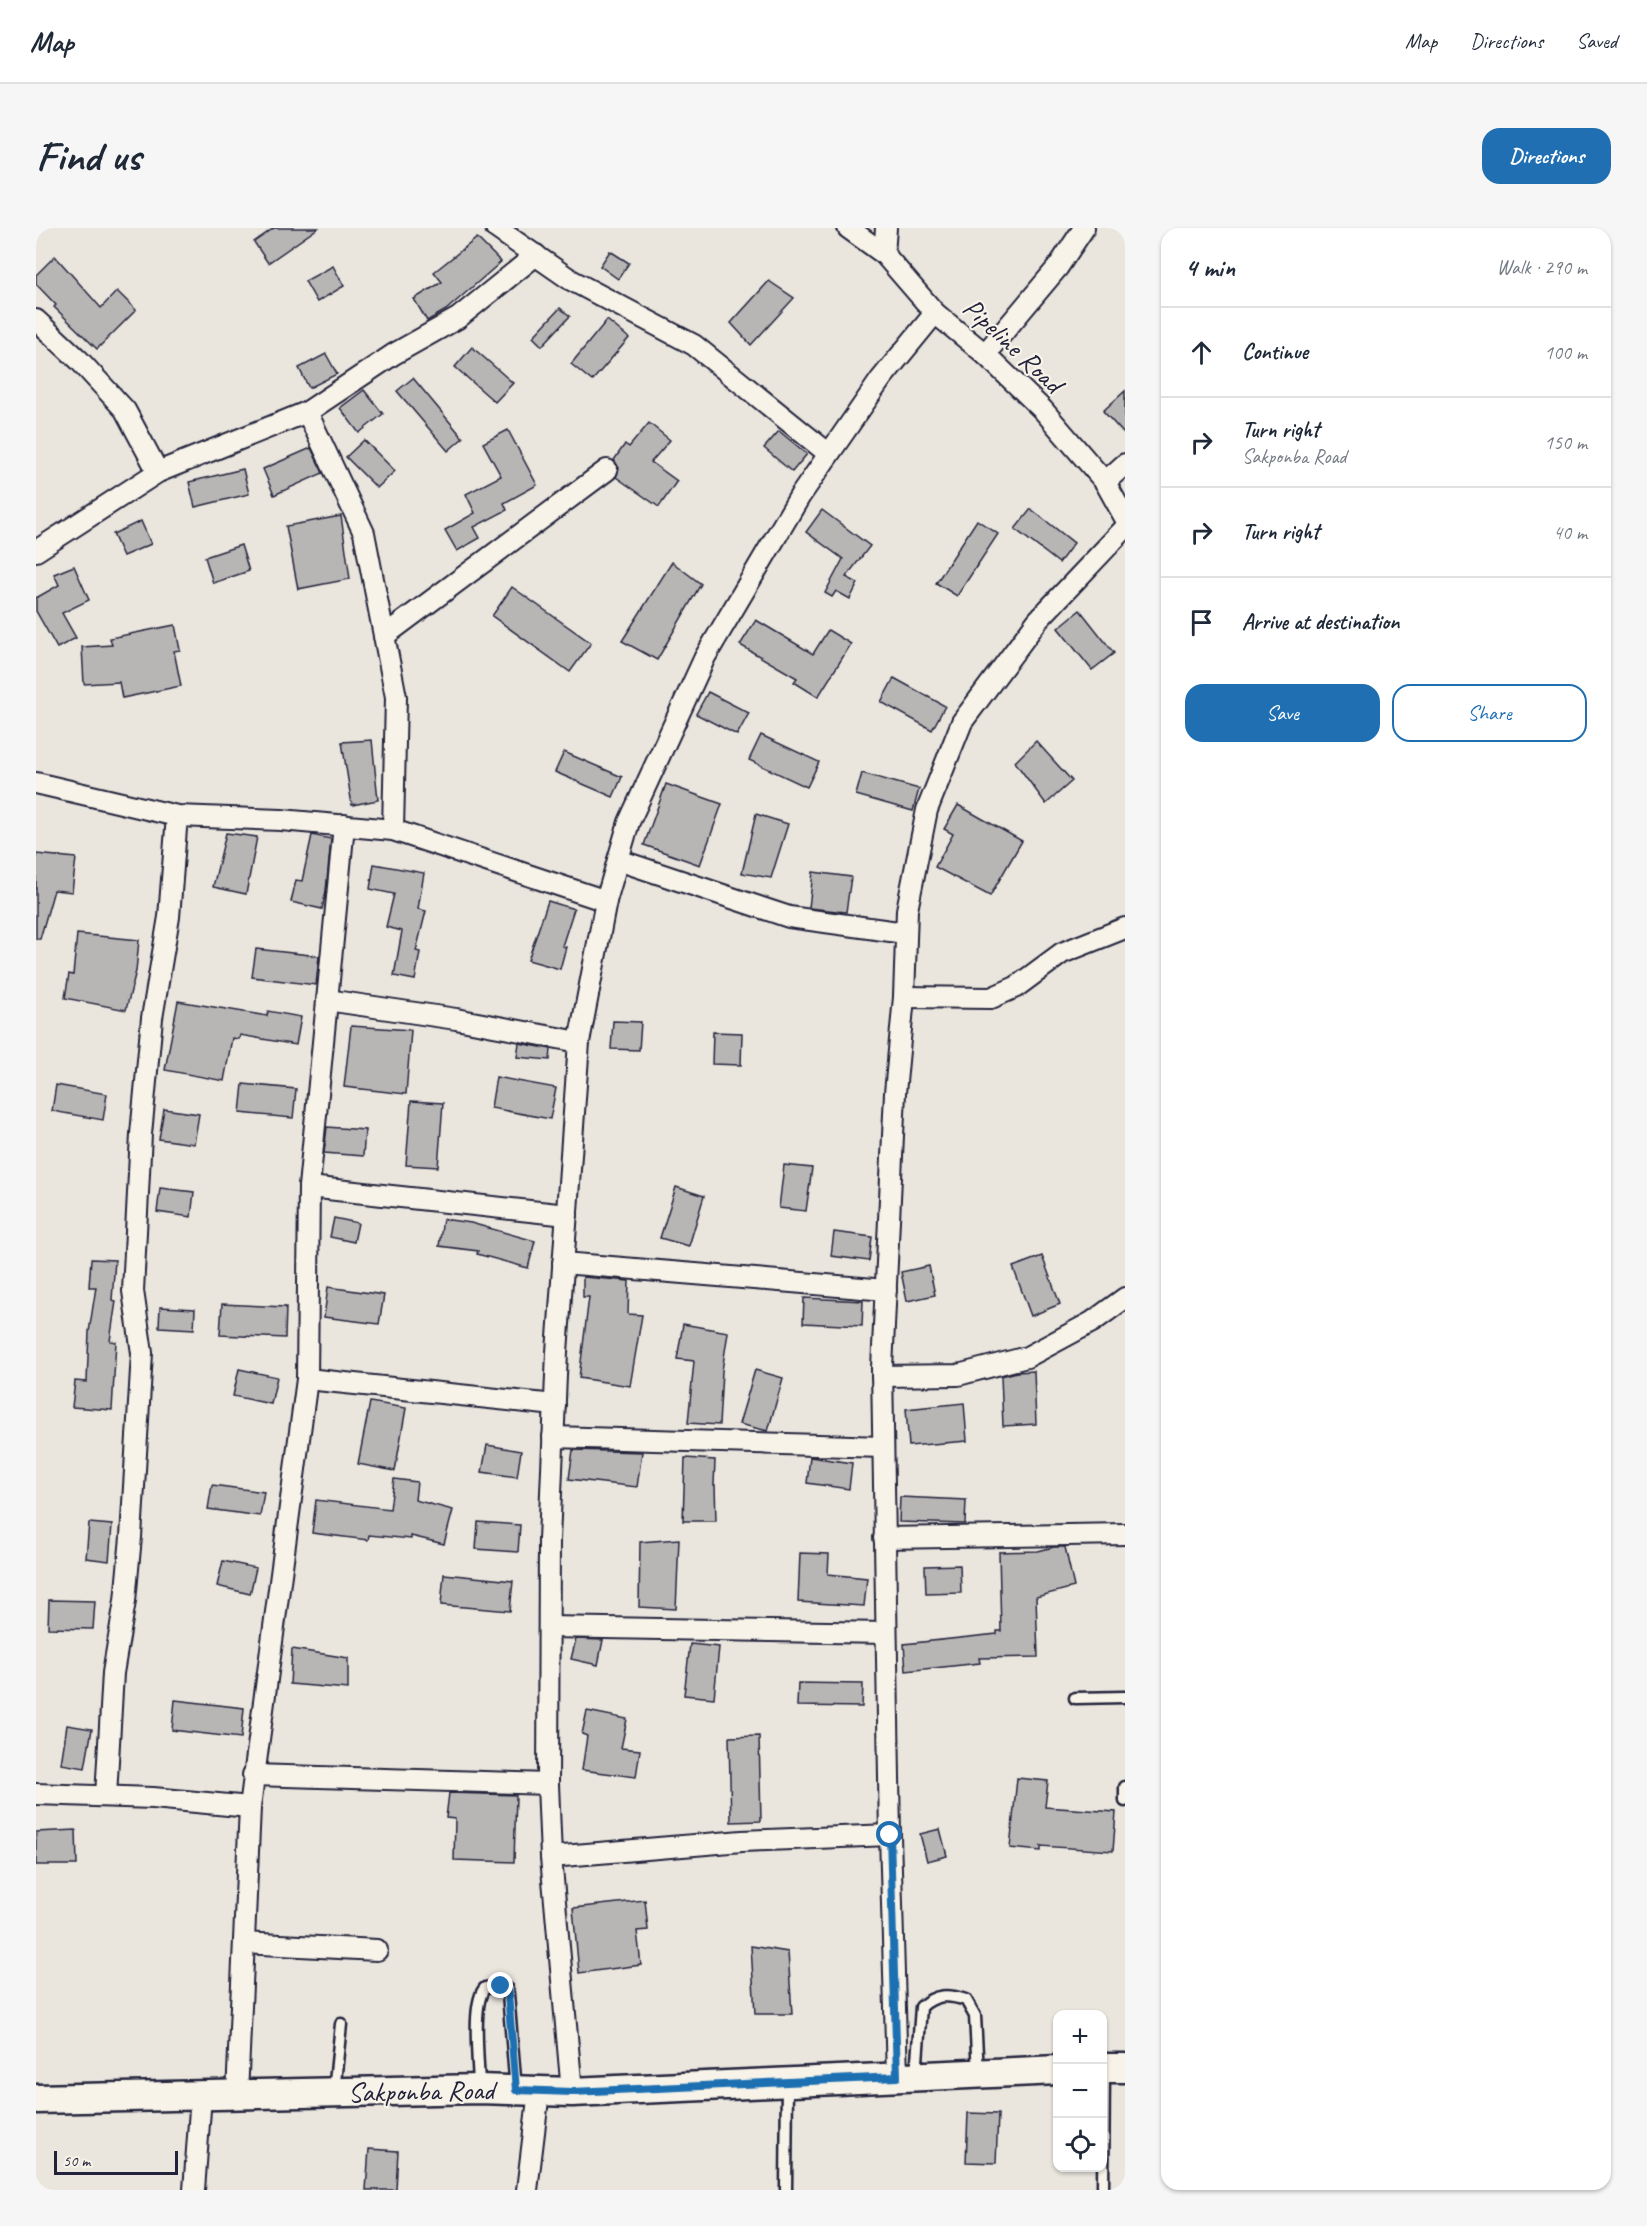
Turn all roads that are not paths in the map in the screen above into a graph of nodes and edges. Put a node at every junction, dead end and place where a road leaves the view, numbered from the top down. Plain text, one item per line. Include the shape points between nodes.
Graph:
1 (496, 228) edge
2 (848, 228) edge
3 (886, 228) edge
4 (1084, 228) edge
5 (884, 254) junction
6 (536, 255) junction
7 (935, 313) junction
8 (36, 320) edge
9 (985, 354) junction
10 (307, 412) junction
11 (829, 454) junction
12 (1125, 464) edge
13 (607, 470) dead end
14 (158, 472) junction
15 (1105, 482) junction
16 (1125, 518) edge
17 (1125, 528) edge
18 (36, 550) edge
19 (384, 636) junction
20 (36, 783) edge
21 (177, 816) junction
22 (344, 825) junction
23 (393, 830) junction
24 (618, 860) junction
25 (606, 901) junction
26 (1125, 927) edge
27 (905, 933) junction
28 (904, 997) junction
29 (327, 1000) junction
30 (579, 1042) junction
31 (309, 1187) junction
32 (567, 1215) junction
33 (563, 1263) junction
34 (886, 1290) junction
35 (1125, 1298) edge
36 (882, 1376) junction
37 (307, 1379) junction
38 (555, 1405) junction
39 (553, 1437) junction
40 (883, 1447) junction
41 (1125, 1534) edge
42 (884, 1538) junction
43 (549, 1627) junction
44 (886, 1634) junction
45 (1125, 1697) edge
46 (1075, 1698) dead end
47 (253, 1775) junction
48 (548, 1784) junction
49 (1125, 1787) edge
50 (36, 1794) edge
51 (106, 1796) junction
52 (1125, 1801) edge
53 (250, 1807) junction
54 (890, 1835) junction
55 (552, 1857) junction
56 (244, 1943) junction
57 (377, 1950) dead end
58 (340, 2024) dead end
59 (1110, 2068) edge
60 (1053, 2070) edge
61 (978, 2074) junction
62 (906, 2077) junction
63 (787, 2082) junction
64 (479, 2089) junction
65 (527, 2090) junction
66 (334, 2092) junction
67 (572, 2092) junction
68 (237, 2095) junction
69 (201, 2096) junction
70 (36, 2099) edge
71 (194, 2190) edge
72 (527, 2190) edge
73 (786, 2190) edge
74 (1103, 2190) edge

1 - 6 street
2 - 5 street, Pipeline Road
3 - 5 street
4 - 9 street via 1058,267
5 - 7 street, Pipeline Road
6 - 10 street via 458,318 394,354
6 - 11 street via 570,280 694,345
7 - 9 street, Pipeline Road
7 - 11 street
8 - 14 street via 80,360 125,410
9 - 15 street, Pipeline Road via 1043,410
10 - 14 street
10 - 19 street via 364,533
11 - 24 street via 705,657 629,822
12 - 15 street
13 - 19 street
14 - 18 street
15 - 16 street, Pipeline Road
17 - 27 street via 1038,620 962,722 927,810
19 - 23 street via 396,697
20 - 21 street
21 - 22 street
21 - 51 street via 170,916 152,1018 141,1134 133,1291 142,1353 131,1537 113,1673
22 - 23 street
22 - 29 street
23 - 25 street
24 - 25 street
24 - 27 street via 789,917
25 - 30 street
26 - 28 street via 1062,953 1016,987 991,998
27 - 28 street
28 - 34 street via 895,1094
29 - 30 street
29 - 31 street
30 - 32 street
31 - 32 street
31 - 37 street
32 - 33 street
33 - 34 street
33 - 38 street
34 - 36 street
35 - 36 street via 1092,1322 1027,1357 958,1375
36 - 40 street
37 - 38 street
37 - 47 street
38 - 39 street
39 - 40 street
39 - 43 street
40 - 42 street
41 - 42 street
42 - 44 street
43 - 44 street
43 - 48 street
44 - 54 street
45 - 46 lane
47 - 48 street
47 - 53 street
48 - 55 street
49 - 52 lane
50 - 51 street
51 - 53 street
53 - 56 street
54 - 55 street via 742,1841
54 - 62 street
55 - 67 street
56 - 57 street
56 - 68 street
58 - 66 lane
59 - 74 lane
60 - 61 main road, Sakponba Road
61 - 62 main road, Sakponba Road
61 - 62 lane via 975,2016 966,2000 950,1995 931,1998 921,2007
62 - 63 main road, Sakponba Road
63 - 67 main road, Sakponba Road
63 - 73 lane
64 - 65 main road, Sakponba Road
64 - 65 lane via 480,1996 485,1989 501,1986 507,1989
64 - 66 main road, Sakponba Road
65 - 67 main road, Sakponba Road
65 - 72 street
66 - 68 main road, Sakponba Road
68 - 69 main road, Sakponba Road
69 - 70 main road, Sakponba Road
69 - 71 street

